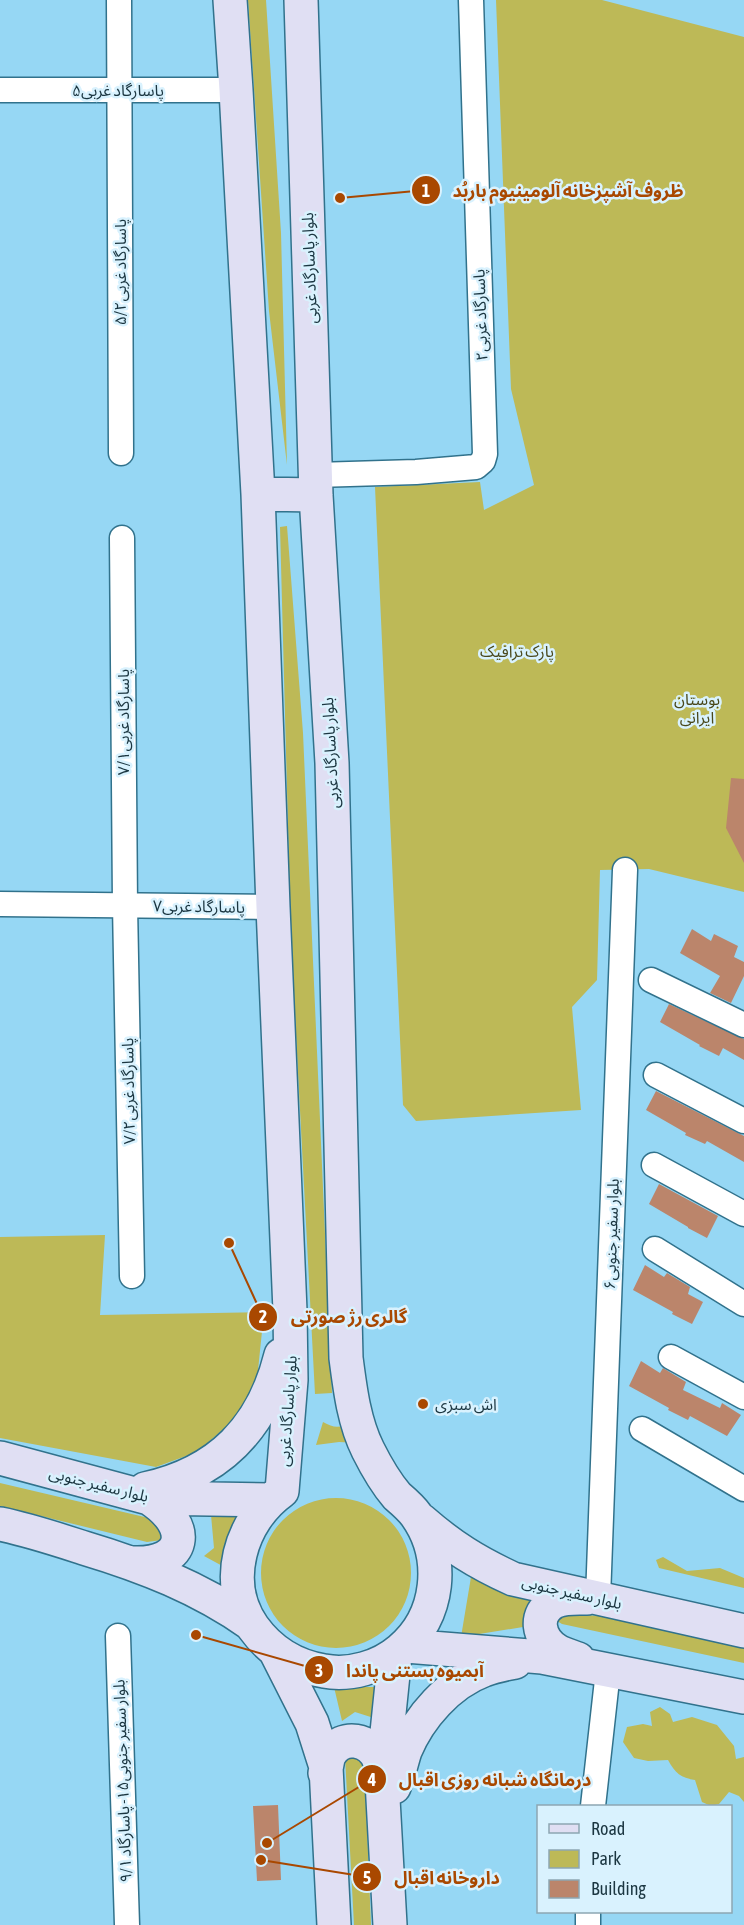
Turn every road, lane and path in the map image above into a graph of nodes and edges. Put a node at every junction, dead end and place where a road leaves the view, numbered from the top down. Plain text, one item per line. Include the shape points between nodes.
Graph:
1 (119, 0) edge
2 (230, 0) edge
3 (301, 0) edge
4 (471, 0) edge
5 (0, 90) edge
6 (118, 90) junction
7 (236, 90) junction
8 (121, 453) dead end
9 (316, 485) junction
10 (258, 494) junction
11 (122, 538) dead end
12 (625, 870) dead end
13 (0, 904) edge
14 (124, 905) junction
15 (273, 907) junction
16 (651, 980) dead end
17 (744, 1025) edge
18 (656, 1075) dead end
19 (744, 1121) edge
20 (654, 1165) dead end
21 (744, 1214) edge
22 (655, 1250) dead end
23 (132, 1276) dead end
24 (744, 1304) edge
25 (290, 1311) junction
26 (670, 1357) dead end
27 (744, 1398) edge
28 (642, 1429) dead end
29 (0, 1458) edge
30 (744, 1489) edge
31 (134, 1494) junction
32 (276, 1495) junction
33 (407, 1506) junction
34 (0, 1524) edge
35 (133, 1563) junction
36 (598, 1598) junction
37 (251, 1624) junction
38 (744, 1631) edge
39 (118, 1636) dead end
40 (400, 1650) junction
41 (276, 1652) junction
42 (532, 1657) junction
43 (608, 1671) junction
44 (744, 1697) edge
45 (325, 1773) junction
46 (382, 1781) junction
47 (593, 1805) edge
48 (384, 1817) junction
49 (127, 1925) edge
50 (333, 1925) edge
51 (390, 1925) edge

1 - 6 street, پاسارگاد غربی۵/۲
2 - 7 main road, بلوار پاسارگاد غربی
3 - 9 main road, بلوار پاسارگاد غربی
4 - 9 street, پاسارگاد غربی۲ via 483,460 476,467
5 - 6 street, پاسارگاد غربی۵
6 - 7 street, پاسارگاد غربی۵
6 - 8 street, پاسارگاد غربی۵/۲
7 - 10 main road, بلوار پاسارگاد غربی
9 - 10 main road
9 - 33 main road, بلوار پاسارگاد غربی via 332,763 346,1358 351,1396 367,1448 382,1476
10 - 15 main road, بلوار پاسارگاد غربی
11 - 14 street, پاسارگاد غربی۷/۱
12 - 36 street, بلوار سفیر جنوبی۶
13 - 14 street, پاسارگاد غربی۷
14 - 15 street, پاسارگاد غربی۷
14 - 23 street, پاسارگاد غربی۷/۲
15 - 25 main road, بلوار پاسارگاد غربی
16 - 17 street
18 - 19 street
20 - 21 street
22 - 24 street
25 - 31 main road via 280,1358 262,1408 251,1425 210,1464 193,1474
25 - 32 main road, بلوار پاسارگاد غربی via 291,1380
26 - 27 street
28 - 30 street
29 - 31 main road, بلوار سفیر جنوبی
31 - 32 main road, بلوار سفیر جنوبی
31 - 35 main road via 162,1506 172,1516 179,1540 175,1548 158,1560
32 - 37 main road via 253,1520 242,1545 238,1572 241,1599
33 - 36 main road, بلوار سفیر جنوبی via 457,1550 482,1565 513,1579
33 - 40 main road via 428,1537 435,1559 435,1583 431,1606 421,1628
34 - 35 main road
35 - 37 main road via 170,1577
36 - 38 main road, بلوار سفیر جنوبی
36 - 43 main road via 561,1599 552,1603 544,1610 541,1633 556,1650
37 - 41 main road
39 - 49 street, بلوار سفیر جنوبی۱۵- پاسارگاد ۹/۱
40 - 41 main road via 366,1669 335,1673 304,1668
40 - 42 main road
40 - 46 main road
41 - 45 main road via 312,1723
42 - 43 main road
42 - 48 main road via 483,1670 435,1704 406,1751
43 - 44 main road
43 - 47 street
45 - 46 main road via 329,1755 348,1740 362,1742 372,1749 380,1761
45 - 50 main road
46 - 48 main road
48 - 51 main road

